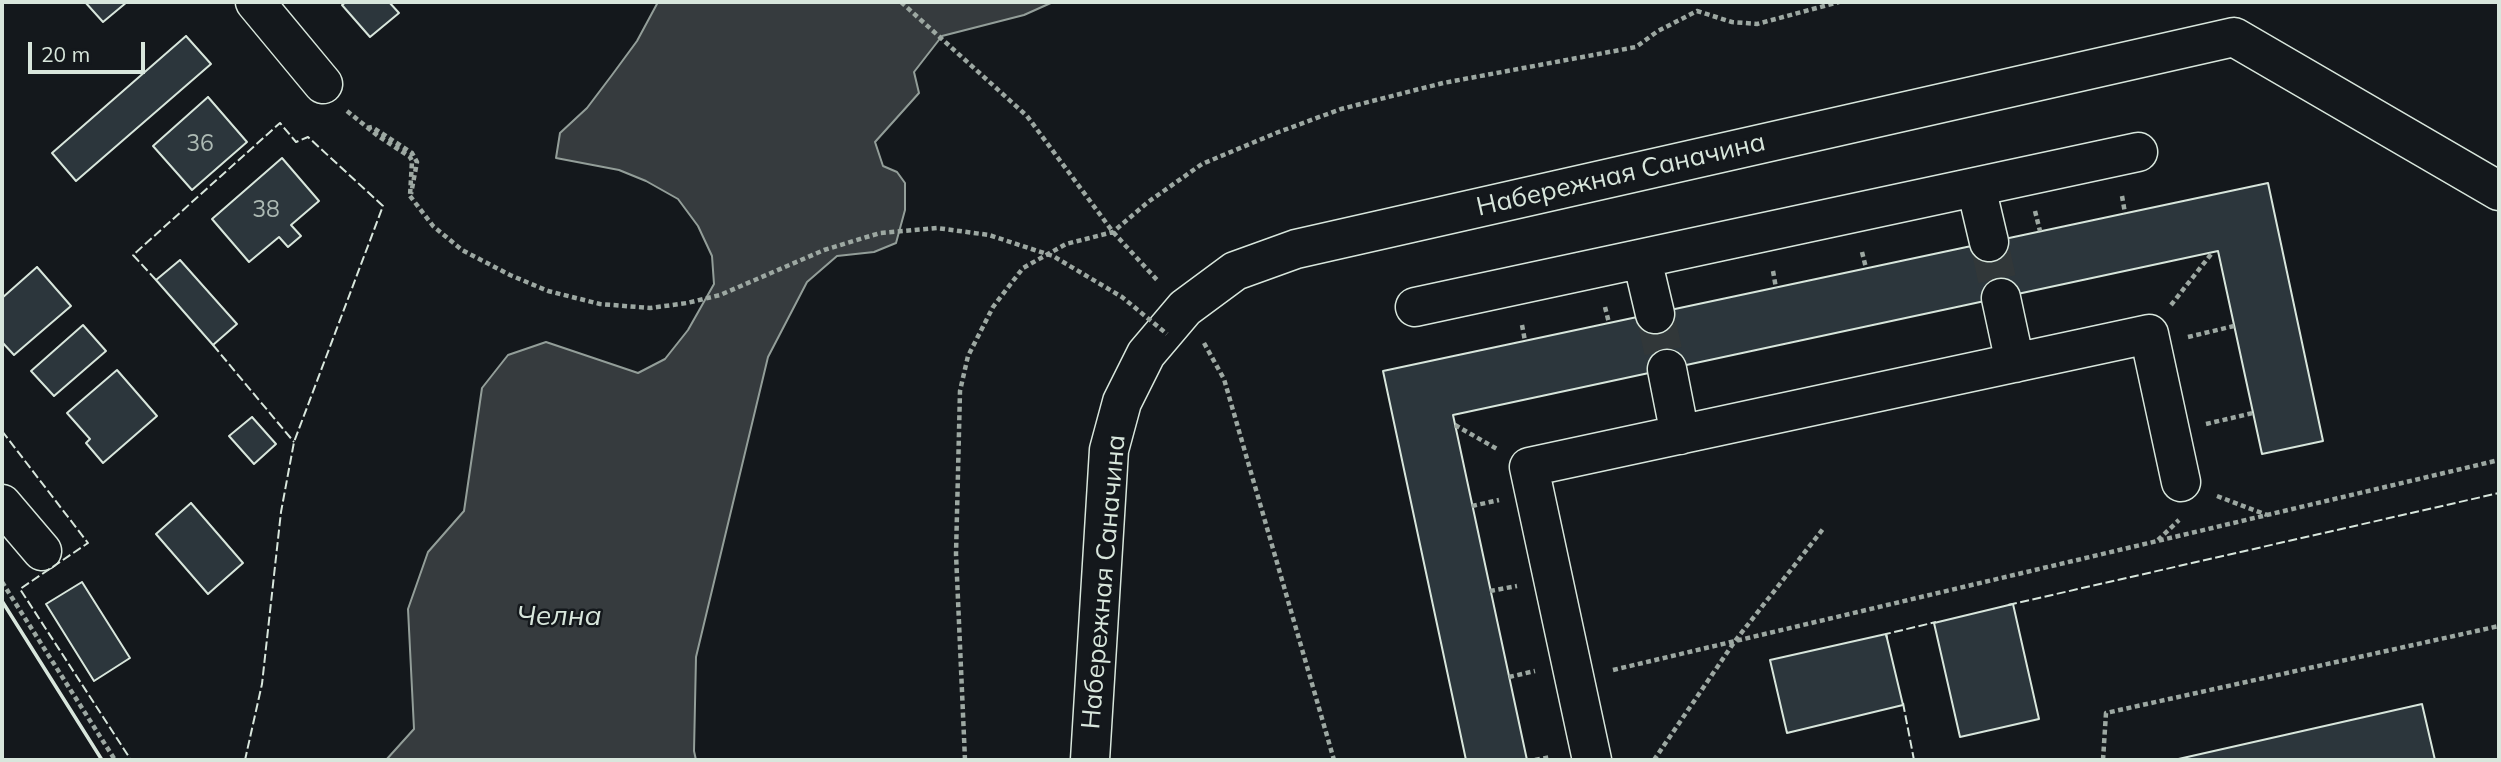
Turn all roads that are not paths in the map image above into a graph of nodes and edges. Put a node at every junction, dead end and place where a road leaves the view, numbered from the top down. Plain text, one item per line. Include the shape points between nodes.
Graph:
1 (255, 2) edge
2 (323, 84) dead end
3 (2138, 152) dead end
4 (1976, 187) junction
5 (2499, 191) edge
6 (1989, 242) tunnel mouth
7 (1642, 259) junction
8 (2001, 298) tunnel mouth
9 (1415, 307) dead end
10 (1655, 314) tunnel mouth
11 (2015, 363) junction
12 (1667, 369) tunnel mouth
13 (1680, 435) junction
14 (2181, 482) road end
15 (2, 504) edge
16 (42, 551) dead end
17 (1090, 760) edge
18 (1592, 760) edge

1 - 2 street
3 - 4 street
4 - 6 street
4 - 7 street
5 - 17 street, Набережная Саначина via 2234,37 1296,248 1235,271 1176,321 1146,354 1122,402 1109,450
7 - 9 street
7 - 10 street
8 - 11 street
11 - 13 street
11 - 14 street via 2149,334
12 - 13 street
13 - 18 street via 1529,467
15 - 16 street

